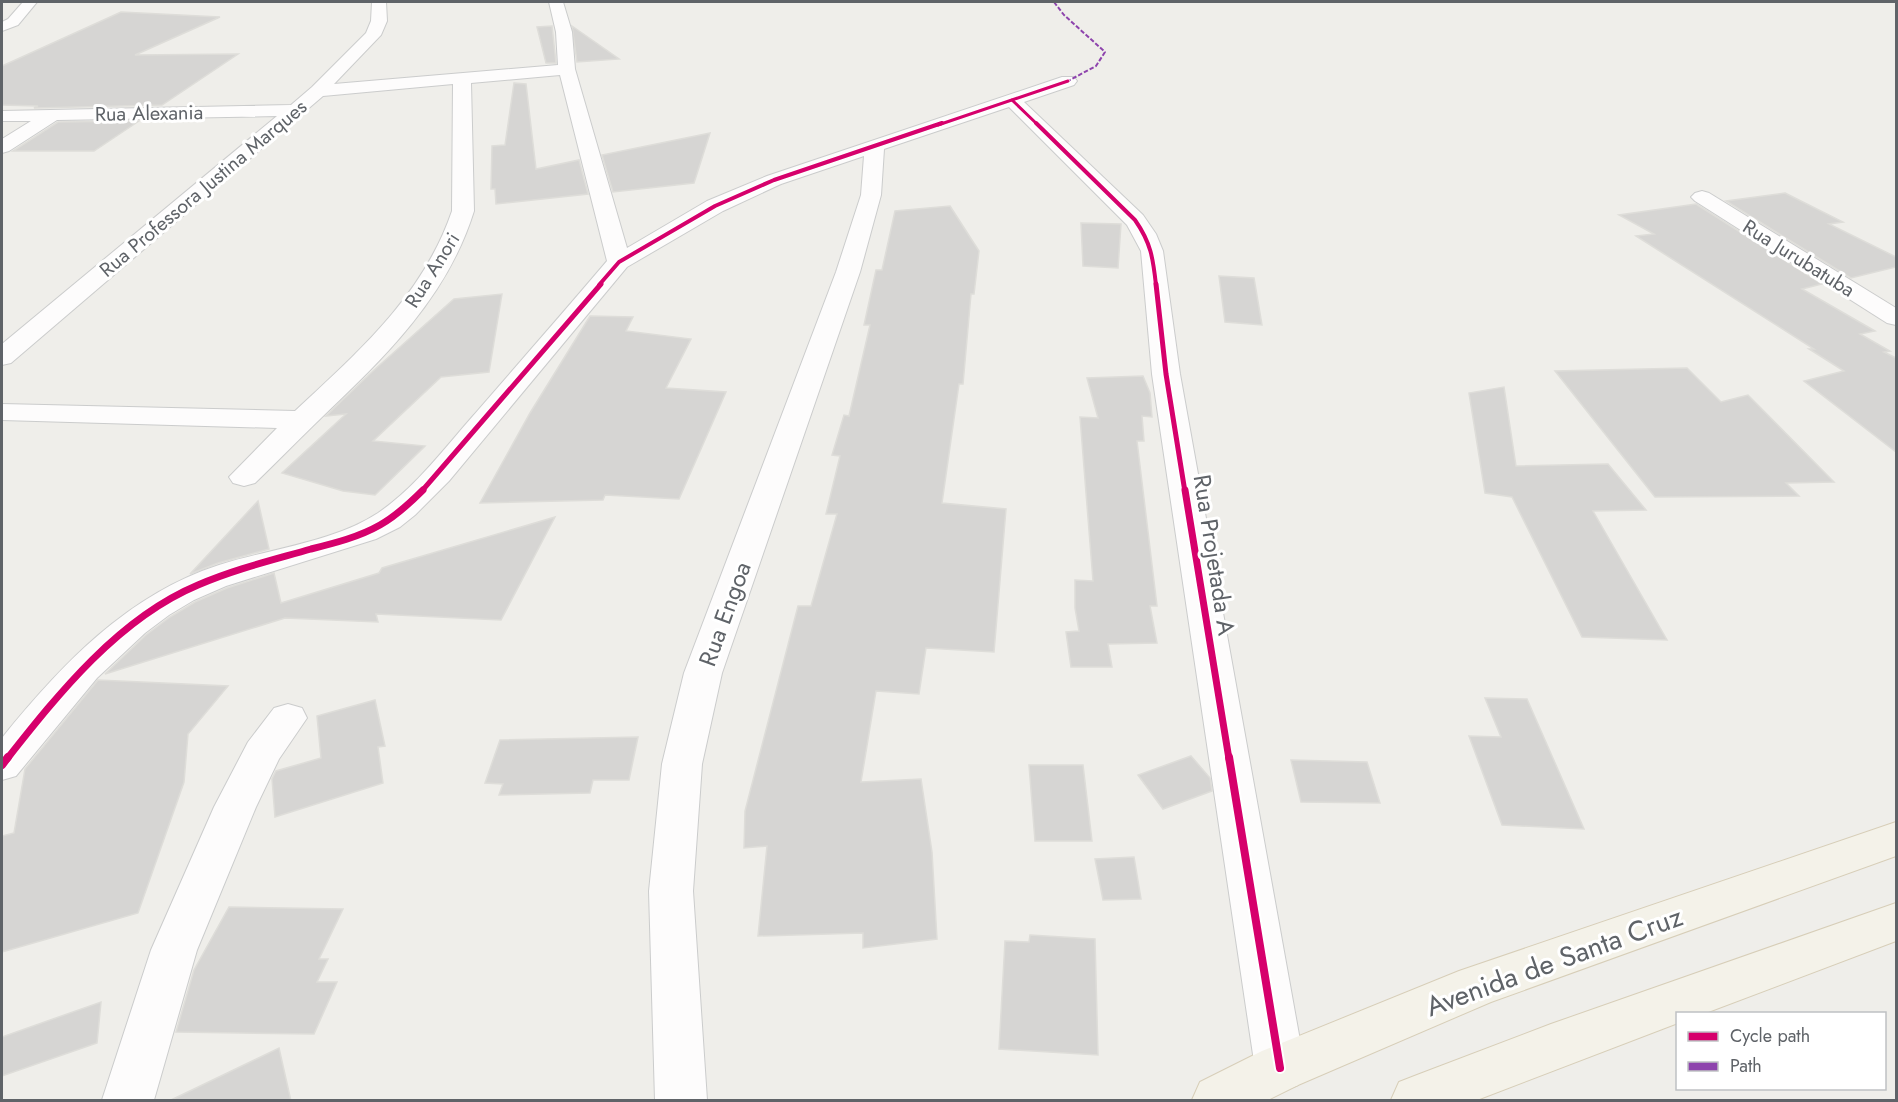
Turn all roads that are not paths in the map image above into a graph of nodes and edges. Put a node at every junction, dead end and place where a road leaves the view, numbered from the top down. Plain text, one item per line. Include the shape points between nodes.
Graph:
1 (379, 2) edge
2 (556, 2) edge
3 (27, 6) edge
4 (2, 10) edge
5 (2, 27) edge
6 (567, 69) junction
7 (462, 78) junction
8 (1068, 81) dead end
9 (318, 91) junction
10 (1012, 100) junction
11 (297, 110) junction
12 (53, 115) junction
13 (2, 116) edge
14 (875, 146) junction
15 (2, 147) edge
16 (1702, 197) dead end
17 (619, 262) junction
18 (1896, 318) edge
19 (2, 357) edge
20 (2, 412) edge
21 (301, 420) junction
22 (244, 477) dead end
23 (288, 718) dead end
24 (2, 765) edge
25 (1896, 839) edge
26 (1896, 922) edge
27 (1280, 1068) junction
28 (128, 1101) edge
29 (681, 1101) edge
30 (1218, 1101) edge
31 (1417, 1101) edge

1 - 9 street, Rua Professora Justina Marques via 379,21 373,35
2 - 6 street via 564,32
3 - 4 street
3 - 5 street via 13,22
6 - 7 street
6 - 17 street
7 - 9 street
7 - 21 street, Rua Anori via 463,210 458,230 419,297 371,356
8 - 10 street
9 - 11 street, Rua Professora Justina Marques
10 - 14 street
10 - 27 street, Rua Projetada A via 1130,214 1152,251 1166,374
11 - 12 street, Rua Alexania
11 - 19 street, Rua Professora Justina Marques
12 - 13 street, Rua Alexania
12 - 15 street
14 - 17 street via 737,195
14 - 29 street, Rua Engoa via 871,195 848,272 703,673 682,764 671,891
16 - 18 street, Rua Jurubatuba
17 - 24 street via 409,505 380,525 347,539 218,578 181,592 149,612 90,663
20 - 21 street
21 - 22 street, Rua Anori
23 - 28 street via 257,762 174,950
25 - 27 main road, Avenida de Santa Cruz via 1476,986
26 - 31 main road via 1551,1047
27 - 30 main road, Avenida de Santa Cruz

